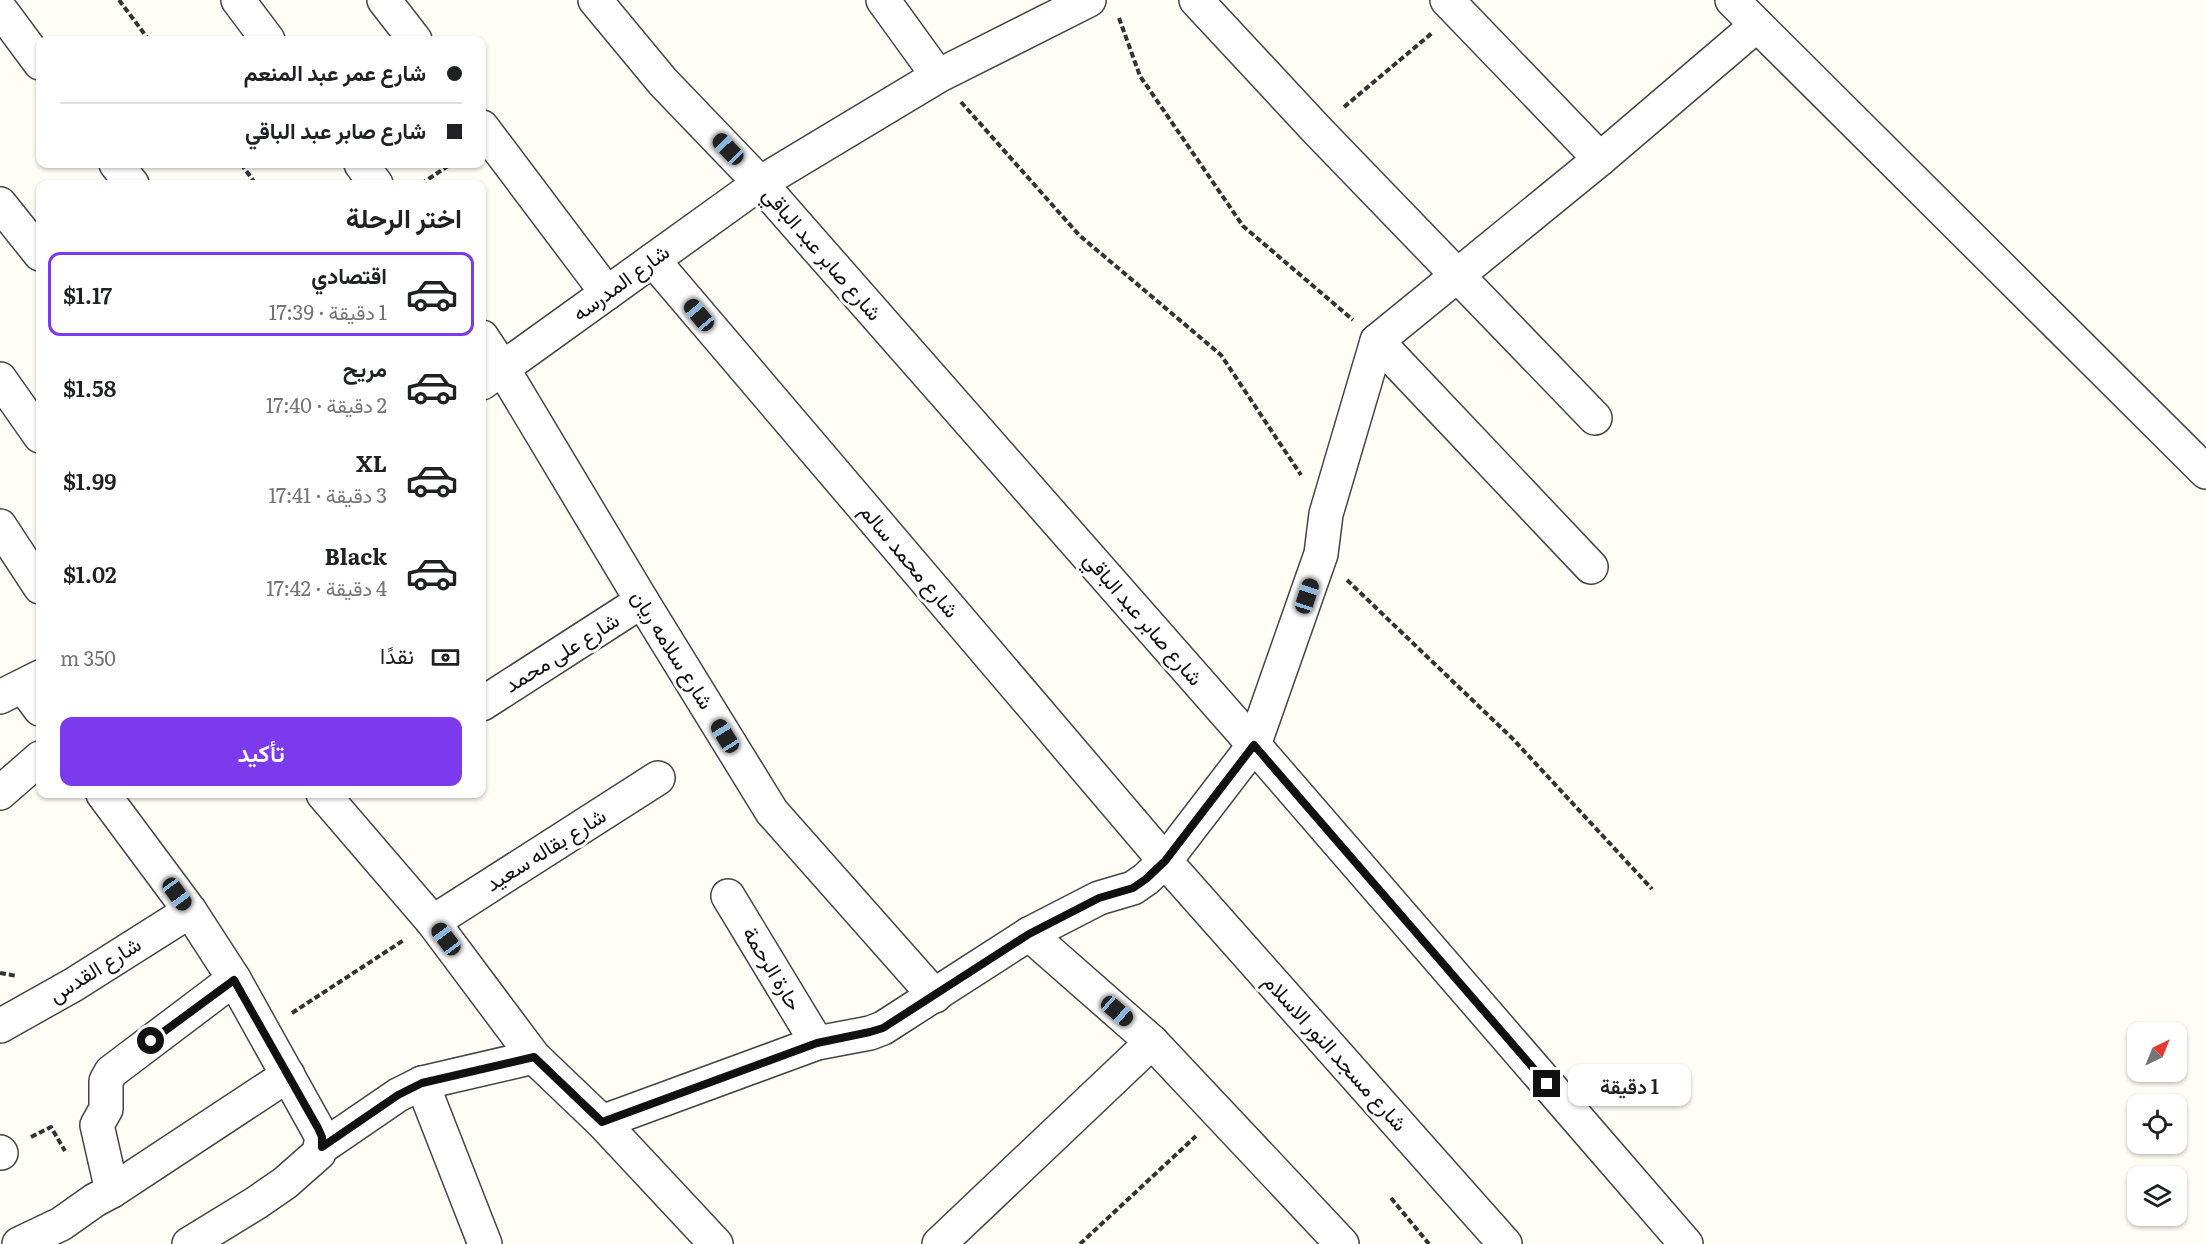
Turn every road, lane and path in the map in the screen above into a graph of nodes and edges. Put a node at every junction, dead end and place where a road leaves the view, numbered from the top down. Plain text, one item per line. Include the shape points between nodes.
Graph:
1 (119, 0) edge
2 (238, 0) edge
3 (384, 0) edge
4 (595, 0) edge
5 (883, 0) edge
6 (1196, 0) edge
7 (1732, 0) edge
8 (1102, 5) edge
9 (1452, 5) edge
10 (0, 9) edge
11 (1757, 25) junction
12 (146, 36) edge
13 (265, 36) edge
14 (412, 36) edge
15 (36, 58) edge
16 (938, 76) junction
17 (1317, 130) junction
18 (486, 132) edge
19 (1600, 159) junction
20 (119, 168) edge
21 (243, 168) edge
22 (445, 168) edge
23 (129, 180) edge
24 (253, 180) edge
25 (427, 180) edge
26 (760, 183) junction
27 (5, 220) edge
28 (36, 250) edge
29 (653, 260) junction
30 (1457, 276) junction
31 (607, 293) junction
32 (1377, 341) junction
33 (486, 353) edge
34 (492, 376) edge
35 (0, 379) edge
36 (1595, 418) dead end
37 (36, 430) edge
38 (2206, 472) edge
39 (1326, 514) junction
40 (0, 526) edge
41 (1321, 554) junction
42 (1592, 567) dead end
43 (36, 581) edge
44 (642, 602) junction
45 (486, 695) edge
46 (1254, 745) junction
47 (36, 762) edge
48 (658, 778) dead end
49 (0, 793) edge
50 (106, 798) edge
51 (326, 798) edge
52 (1165, 861) junction
53 (1652, 889) dead end
54 (728, 896) dead end
55 (190, 911) junction
56 (433, 922) junction
57 (1029, 934) junction
58 (234, 980) junction
59 (935, 996) junction
60 (0, 1026) edge
61 (263, 1031) junction
62 (1152, 1042) junction
63 (817, 1043) junction
64 (534, 1057) junction
65 (288, 1075) junction
66 (422, 1083) junction
67 (1220, 1114) junction
68 (602, 1122) junction
69 (322, 1147) junction
70 (112, 1191) junction
71 (1391, 1198) dead end
72 (19, 1244) edge
73 (189, 1244) edge
74 (485, 1244) edge
75 (716, 1244) edge
76 (939, 1244) edge
77 (1080, 1244) edge
78 (1342, 1244) edge
79 (1429, 1244) edge
80 (1505, 1244) edge
81 (1686, 1244) edge

1 - 12 path
2 - 13 street
3 - 14 street
4 - 26 street, شارع صابر عبد الباقي via 663,82
5 - 16 street
6 - 17 street
7 - 11 street
8 - 16 street, شارع المدرسه
8 - 32 path via 1140,76 1243,226
9 - 17 path
9 - 19 street
10 - 15 street
11 - 19 street
11 - 38 street
16 - 26 street, شارع المدرسه
16 - 39 path via 1079,235 1221,355
17 - 30 street
18 - 31 street
19 - 30 street
20 - 23 street
21 - 24 path
22 - 25 path
26 - 29 street, شارع المدرسه
26 - 46 street, شارع صابر عبد الباقي
27 - 28 street
29 - 31 street, شارع المدرسه
29 - 52 street, شارع محمد سالم
30 - 32 street
30 - 36 street
31 - 34 street, شارع المدرسه
32 - 39 street
32 - 42 street
33 - 34 street, شارع سلامه ريان
34 - 44 street, شارع سلامه ريان
35 - 37 street
39 - 41 street
40 - 43 street
41 - 46 street
41 - 53 path via 1512,738
44 - 45 street, شارع على محمد
44 - 59 street, شارع سلامه ريان via 772,812
46 - 52 street
46 - 81 street, شارع صابر عبد الباقي
47 - 49 street
48 - 56 street, شارع بقاله سعيد
50 - 55 street
51 - 56 street
52 - 57 street via 1133,888 1099,898
52 - 80 street, شارع مسجد النور الاسلام
54 - 63 street, حارة الرحمة
55 - 58 street
55 - 60 street, شارع القدس
56 - 61 path
56 - 64 street
57 - 59 street
57 - 62 street
58 - 61 street
58 - 70 street via 111,1072 106,1082 107,1105 97,1125
59 - 63 street via 883,1028
61 - 65 street
62 - 67 street
62 - 76 street
63 - 68 street
64 - 66 street
64 - 68 street
65 - 69 street via 322,1137
65 - 70 street
66 - 69 street
66 - 74 street
67 - 77 path
67 - 78 street
68 - 75 street
69 - 73 street via 285,1183
70 - 72 street via 61,1224
71 - 79 path

